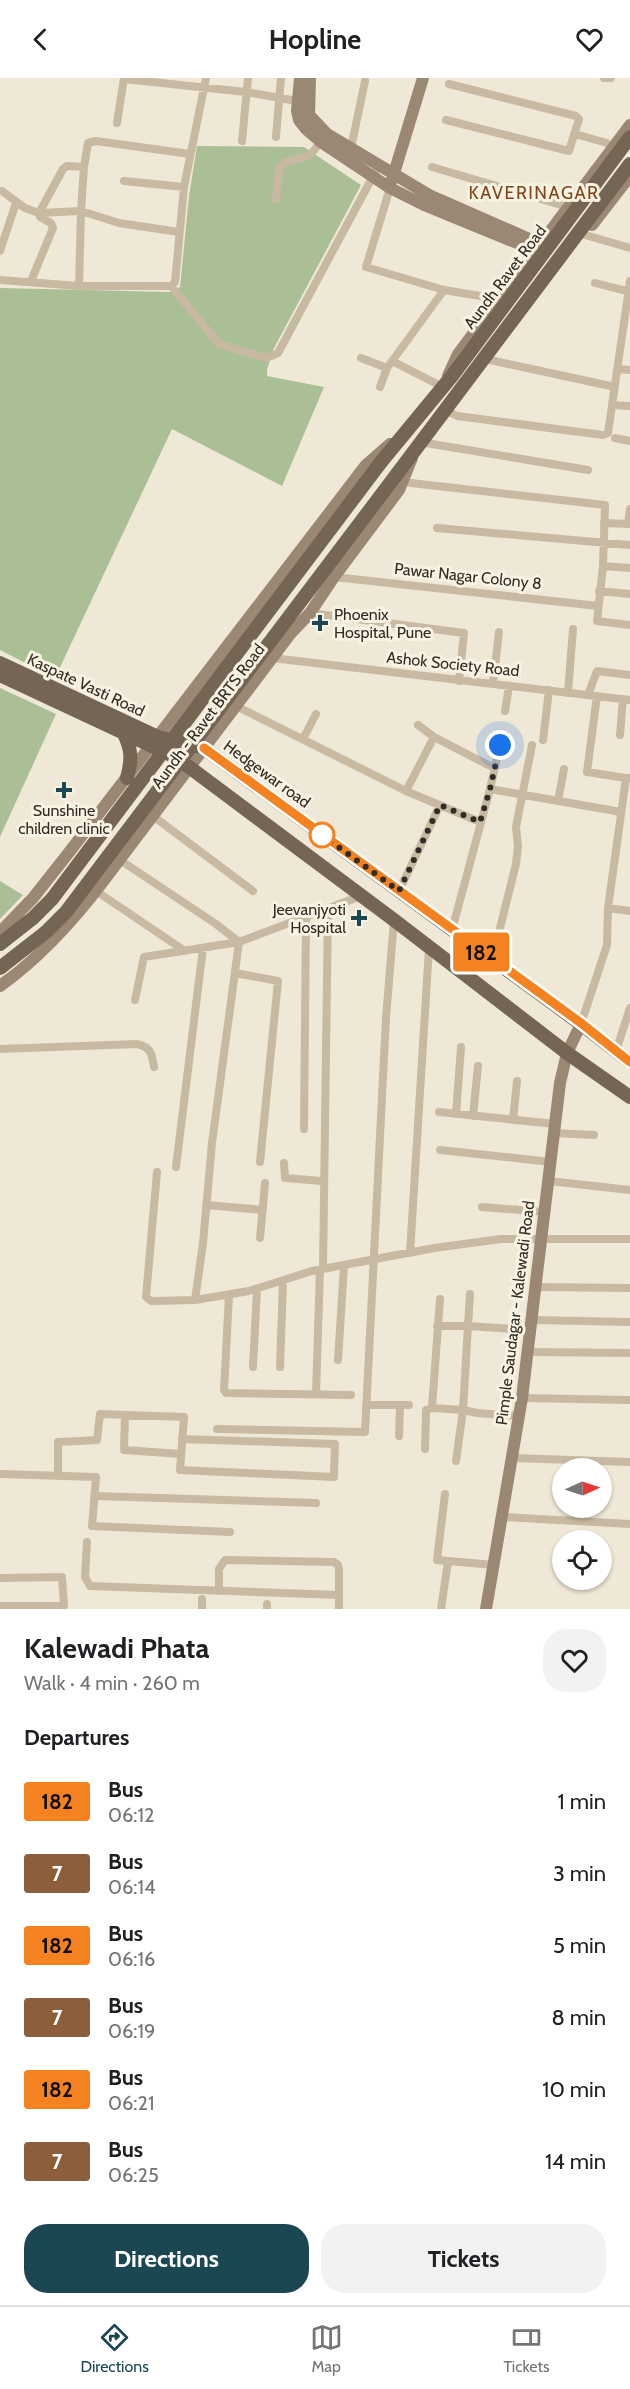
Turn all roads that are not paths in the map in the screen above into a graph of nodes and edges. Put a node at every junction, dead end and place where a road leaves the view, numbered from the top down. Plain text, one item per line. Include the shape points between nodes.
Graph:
1 (124, 78) edge
2 (206, 78) edge
3 (248, 78) edge
4 (281, 78) edge
5 (300, 78) edge
6 (310, 78) edge
7 (423, 78) edge
8 (604, 78) edge
9 (610, 78) edge
10 (365, 81) dead end
11 (449, 84) dead end
12 (205, 88) junction
13 (246, 92) junction
14 (280, 98) junction
15 (297, 101) junction
16 (447, 120) dead end
17 (117, 123) dead end
18 (630, 126) edge
19 (575, 134) junction
20 (276, 137) dead end
21 (630, 138) edge
22 (242, 141) dead end
23 (321, 142) junction
24 (351, 148) junction
25 (613, 148) junction
26 (190, 154) junction
27 (630, 164) edge
28 (84, 167) junction
29 (432, 167) dead end
30 (377, 171) junction
31 (393, 174) junction
32 (124, 181) dead end
33 (628, 182) edge
34 (184, 187) junction
35 (390, 188) junction
36 (2, 190) dead end
37 (276, 199) dead end
38 (16, 203) junction
39 (567, 209) junction
40 (81, 211) junction
41 (39, 213) junction
42 (179, 232) junction
43 (585, 235) junction
44 (519, 239) junction
45 (540, 248) junction
46 (630, 248) edge
47 (0, 251) edge
48 (0, 279) edge
49 (31, 281) junction
50 (630, 281) edge
51 (595, 283) dead end
52 (80, 286) junction
53 (171, 286) junction
54 (444, 290) junction
55 (629, 292) edge
56 (499, 299) junction
57 (626, 340) edge
58 (361, 358) dead end
59 (490, 360) junction
60 (390, 365) junction
61 (618, 369) junction
62 (630, 370) edge
63 (444, 383) junction
64 (380, 387) dead end
65 (615, 387) junction
66 (454, 394) junction
67 (612, 405) junction
68 (630, 406) edge
69 (443, 409) junction
70 (402, 434) junction
71 (615, 438) dead end
72 (630, 441) edge
73 (419, 444) junction
74 (588, 470) dead end
75 (399, 478) junction
76 (630, 509) edge
77 (604, 523) junction
78 (629, 524) edge
79 (437, 528) dead end
80 (604, 543) junction
81 (630, 545) edge
82 (603, 566) junction
83 (630, 568) edge
84 (334, 577) junction
85 (599, 591) junction
86 (630, 594) edge
87 (598, 606) junction
88 (310, 613) junction
89 (630, 625) edge
90 (573, 629) dead end
91 (499, 632) dead end
92 (272, 658) junction
93 (0, 663) edge
94 (0, 675) edge
95 (630, 675) edge
96 (21, 679) junction
97 (459, 681) junction
98 (494, 684) junction
99 (509, 686) junction
100 (549, 690) junction
101 (568, 693) junction
102 (592, 695) junction
103 (627, 700) edge
104 (236, 706) junction
105 (505, 711) dead end
106 (316, 714) dead end
107 (418, 725) dead end
108 (123, 732) junction
109 (620, 735) dead end
110 (434, 736) junction
111 (303, 739) junction
112 (543, 740) dead end
113 (155, 742) junction
114 (500, 745) dead end
115 (532, 745) dead end
116 (204, 748) junction
117 (189, 767) junction
118 (494, 768) junction
119 (564, 769) dead end
120 (127, 778) junction
121 (628, 778) edge
122 (490, 789) junction
123 (406, 791) junction
124 (523, 796) junction
125 (558, 801) junction
126 (440, 805) junction
127 (621, 812) junction
128 (153, 816) junction
129 (480, 822) junction
130 (120, 860) junction
131 (96, 891) junction
132 (253, 891) dead end
133 (399, 891) junction
134 (361, 896) junction
135 (328, 908) junction
136 (608, 908) junction
137 (630, 911) edge
138 (306, 916) junction
139 (394, 920) junction
140 (452, 930) junction
141 (0, 932) edge
142 (239, 942) junction
143 (0, 944) edge
144 (203, 948) junction
145 (429, 948) junction
146 (184, 951) junction
147 (492, 960) junction
148 (0, 968) edge
149 (235, 973) junction
150 (0, 986) edge
151 (135, 1000) dead end
152 (630, 1008) edge
153 (581, 1023) junction
154 (461, 1047) dead end
155 (0, 1049) edge
156 (616, 1051) junction
157 (567, 1053) junction
158 (630, 1062) edge
159 (478, 1066) dead end
160 (154, 1067) dead end
161 (517, 1081) dead end
162 (630, 1097) edge
163 (439, 1112) dead end
164 (456, 1114) junction
165 (473, 1116) junction
166 (513, 1120) junction
167 (304, 1129) dead end
168 (555, 1129) junction
169 (594, 1135) dead end
170 (440, 1150) dead end
171 (260, 1162) dead end
172 (551, 1162) junction
173 (284, 1163) dead end
174 (176, 1167) dead end
175 (157, 1172) dead end
176 (322, 1181) junction
177 (549, 1181) junction
178 (265, 1183) dead end
179 (630, 1190) edge
180 (206, 1205) junction
181 (482, 1207) dead end
182 (263, 1210) junction
183 (545, 1212) junction
184 (260, 1238) dead end
185 (542, 1239) junction
186 (630, 1239) edge
187 (410, 1253) junction
188 (373, 1260) junction
189 (344, 1266) junction
190 (322, 1270) junction
191 (283, 1281) junction
192 (536, 1287) junction
193 (630, 1288) edge
194 (256, 1289) junction
195 (470, 1294) dead end
196 (229, 1295) junction
197 (440, 1299) dead end
198 (195, 1300) junction
199 (630, 1322) edge
200 (531, 1325) junction
201 (437, 1326) junction
202 (468, 1326) junction
203 (527, 1352) junction
204 (630, 1353) edge
205 (338, 1360) dead end
206 (253, 1367) dead end
207 (280, 1367) dead end
208 (316, 1394) junction
209 (351, 1395) dead end
210 (522, 1398) junction
211 (630, 1400) edge
212 (366, 1405) junction
213 (400, 1405) junction
214 (409, 1405) dead end
215 (432, 1408) junction
216 (463, 1410) junction
217 (125, 1415) junction
218 (518, 1416) junction
219 (217, 1429) dead end
220 (399, 1436) dead end
221 (182, 1439) junction
222 (425, 1449) dead end
223 (181, 1454) junction
224 (513, 1458) junction
225 (456, 1461) dead end
226 (630, 1462) edge
227 (0, 1474) edge
228 (58, 1474) junction
229 (445, 1494) dead end
230 (94, 1496) junction
231 (316, 1503) dead end
232 (502, 1517) junction
233 (630, 1524) edge
234 (230, 1532) dead end
235 (87, 1542) dead end
236 (448, 1562) junction
237 (494, 1565) junction
238 (0, 1578) edge
239 (219, 1591) junction
240 (339, 1595) junction
241 (202, 1599) dead end
242 (0, 1606) edge
243 (202, 1609) edge
244 (339, 1609) edge
245 (441, 1609) edge
246 (486, 1609) edge

1 - 12 street
1 - 17 street
2 - 12 street
3 - 13 street
4 - 14 street
5 - 15 street
6 - 24 street via 309,115 327,134
7 - 31 street
8 - 9 street
10 - 24 street
11 - 19 street via 576,116 579,119
12 - 13 street
12 - 26 street
13 - 14 street
13 - 22 street
14 - 15 street
14 - 20 street
15 - 23 street via 298,120
16 - 19 street via 569,151
18 - 25 street
19 - 25 street
21 - 63 main road, Aundh Ravet Road
23 - 30 street
23 - 37 street via 310,155 284,163 279,170
24 - 30 street
25 - 39 street
26 - 28 street via 91,141
26 - 34 street
27 - 66 main road, Aundh Ravet Road
28 - 40 street
28 - 41 street via 63,169
29 - 39 street
30 - 31 street
30 - 35 street
30 - 53 street via 273,357 219,344
31 - 35 street
31 - 44 street
32 - 34 street
33 - 43 street
34 - 42 street
35 - 44 street via 453,218
35 - 54 street via 366,267
36 - 38 street
38 - 41 street
38 - 47 street
39 - 45 street
40 - 41 street
40 - 42 street via 119,223
40 - 52 street
41 - 49 street via 53,228
42 - 53 street
43 - 46 street
43 - 59 street via 559,263
44 - 45 street
45 - 56 street
48 - 49 street
49 - 52 street
50 - 55 street
51 - 55 street
52 - 53 street
54 - 56 street
54 - 60 street
55 - 57 street
56 - 63 street via 458,354
57 - 61 street
58 - 60 street
59 - 65 street
59 - 66 street via 472,382
60 - 63 street
60 - 64 street
61 - 62 street
61 - 65 street
63 - 70 main road, Aundh Ravet Road
65 - 67 street
66 - 69 main road, Aundh Ravet Road
67 - 68 street
67 - 69 street via 608,433 603,435 457,416
69 - 73 main road, Aundh Ravet Road
70 - 113 street, Aundh - Ravet BRTS Road via 366,465
70 - 143 main road, Aundh Ravet Road, bridge via 58,892
71 - 72 street
73 - 74 street
73 - 75 main road, Aundh Ravet Road
75 - 77 street via 605,505
75 - 84 street, Aundh - Ravet BRTS Road via 399,490
75 - 148 main road, Aundh Ravet Road, bridge via 66,912
76 - 78 street
77 - 78 street
77 - 80 street
79 - 80 street
80 - 81 street
80 - 82 street
82 - 83 street
82 - 85 street
84 - 87 street, Pawar Nagar Colony 8
84 - 88 street, Aundh - Ravet BRTS Road
85 - 86 street
85 - 87 street
87 - 89 street via 597,621
88 - 92 street, Aundh - Ravet BRTS Road
88 - 97 street via 464,633
90 - 101 street
91 - 98 street
92 - 97 street, Ashok Society Road
92 - 104 street, Aundh - Ravet BRTS Road
93 - 96 main road, Kaspate Vasti Road
94 - 96 main road, Kaspate Vasti Road
95 - 102 street via 597,671
96 - 108 main road, Kaspate Vasti Road
96 - 113 main road, Kaspate Vasti Road
97 - 98 street, Ashok Society Road
98 - 99 street, Ashok Society Road
99 - 100 street, Ashok Society Road
99 - 105 street
100 - 101 street, Ashok Society Road
100 - 112 street
101 - 102 street, Ashok Society Road
102 - 103 street, Ashok Society Road
102 - 121 street via 587,772
103 - 109 street
104 - 111 street
104 - 116 street, Aundh - Ravet BRTS Road
106 - 111 street
107 - 110 street
108 - 113 main road, Kaspate Vasti Road
108 - 120 main road via 131,752
110 - 118 street
110 - 123 street
111 - 123 street
113 - 116 main road
113 - 117 main road
113 - 120 street, Aundh - Ravet BRTS Road
114 - 118 street
115 - 124 street
116 - 117 street, Aundh - Ravet BRTS Road
116 - 133 main road, Hedgewar road
117 - 128 street, Aundh - Ravet BRTS Road
117 - 134 main road
118 - 122 street
119 - 125 street
120 - 141 street, Aundh - Ravet BRTS Road via 33,898
121 - 127 street
122 - 124 street
122 - 129 street
123 - 126 street
124 - 125 street
124 - 147 street via 516,827 516,864
125 - 127 street
126 - 129 street
126 - 133 street
127 - 136 street
128 - 130 street, Aundh - Ravet BRTS Road
128 - 132 street
129 - 140 street
130 - 131 street, Aundh - Ravet BRTS Road
130 - 142 street
131 - 146 street
131 - 150 street, Aundh - Ravet BRTS Road via 53,940
133 - 140 main road, Hedgewar road
134 - 135 street
134 - 139 main road
135 - 138 street
135 - 176 street via 326,1146
136 - 137 street
136 - 153 street via 607,945
138 - 142 street
138 - 167 street
139 - 145 main road
139 - 188 street
140 - 147 main road, Hedgewar road
142 - 144 street
142 - 149 street
144 - 146 street
144 - 174 street
145 - 157 main road
145 - 187 street
146 - 151 street via 144,957
147 - 153 main road, Hedgewar road
149 - 171 street via 278,983
149 - 180 street
152 - 156 street
153 - 156 main road, Hedgewar road
153 - 157 street, Pimple Saudagar - Kalewadi Road
154 - 164 street
155 - 160 street via 137,1044 152,1053
156 - 158 main road, Hedgewar road
157 - 162 main road
157 - 168 street, Pimple Saudagar - Kalewadi Road
159 - 165 street
161 - 166 street
163 - 164 street
164 - 165 street
165 - 166 street
166 - 168 street
168 - 169 street
168 - 172 street, Pimple Saudagar - Kalewadi Road
170 - 172 street
172 - 177 street, Pimple Saudagar - Kalewadi Road
173 - 176 street via 285,1178
175 - 198 street via 146,1297 151,1301
176 - 190 street
177 - 179 street
177 - 183 street, Pimple Saudagar - Kalewadi Road
178 - 182 street
180 - 182 street
180 - 198 street
181 - 183 street
182 - 184 street
183 - 185 street, Pimple Saudagar - Kalewadi Road
185 - 186 street
185 - 187 street via 501,1239
185 - 192 street, Pimple Saudagar - Kalewadi Road
187 - 188 street
188 - 189 street
188 - 212 street
189 - 190 street
189 - 205 street
190 - 191 street
190 - 208 street
191 - 194 street
191 - 207 street
192 - 193 street
192 - 200 street, Pimple Saudagar - Kalewadi Road
194 - 196 street
194 - 206 street
195 - 202 street
196 - 198 street
196 - 208 street via 226,1393
197 - 201 street
199 - 200 street
200 - 202 street
200 - 203 street, Pimple Saudagar - Kalewadi Road
201 - 202 street
201 - 215 street
202 - 216 street
203 - 204 street
203 - 210 street, Pimple Saudagar - Kalewadi Road
208 - 209 street
210 - 211 street
210 - 218 street, Pimple Saudagar - Kalewadi Road
212 - 213 street
212 - 219 street via 365,1432
213 - 214 street
213 - 220 street
215 - 216 street
215 - 222 street via 426,1410
216 - 218 street
216 - 225 street
217 - 221 street via 184,1417
217 - 223 street via 124,1450
217 - 228 street via 100,1414 97,1440 58,1442
218 - 224 street, Pimple Saudagar - Kalewadi Road
221 - 223 street
221 - 223 street via 335,1444 334,1477 180,1470
224 - 226 street
224 - 232 street, Pimple Saudagar - Kalewadi Road
227 - 228 street
228 - 230 street via 96,1477
229 - 236 street via 437,1558
230 - 231 street
230 - 234 street via 92,1526
232 - 233 street
232 - 237 street, Pimple Saudagar - Kalewadi Road
235 - 239 street via 85,1577 90,1586
236 - 237 street
236 - 245 street
237 - 246 street, Pimple Saudagar - Kalewadi Road
238 - 242 street via 62,1577 64,1606
239 - 240 street
239 - 240 street via 219,1569 225,1560 334,1562 339,1569
240 - 244 street
241 - 243 street

